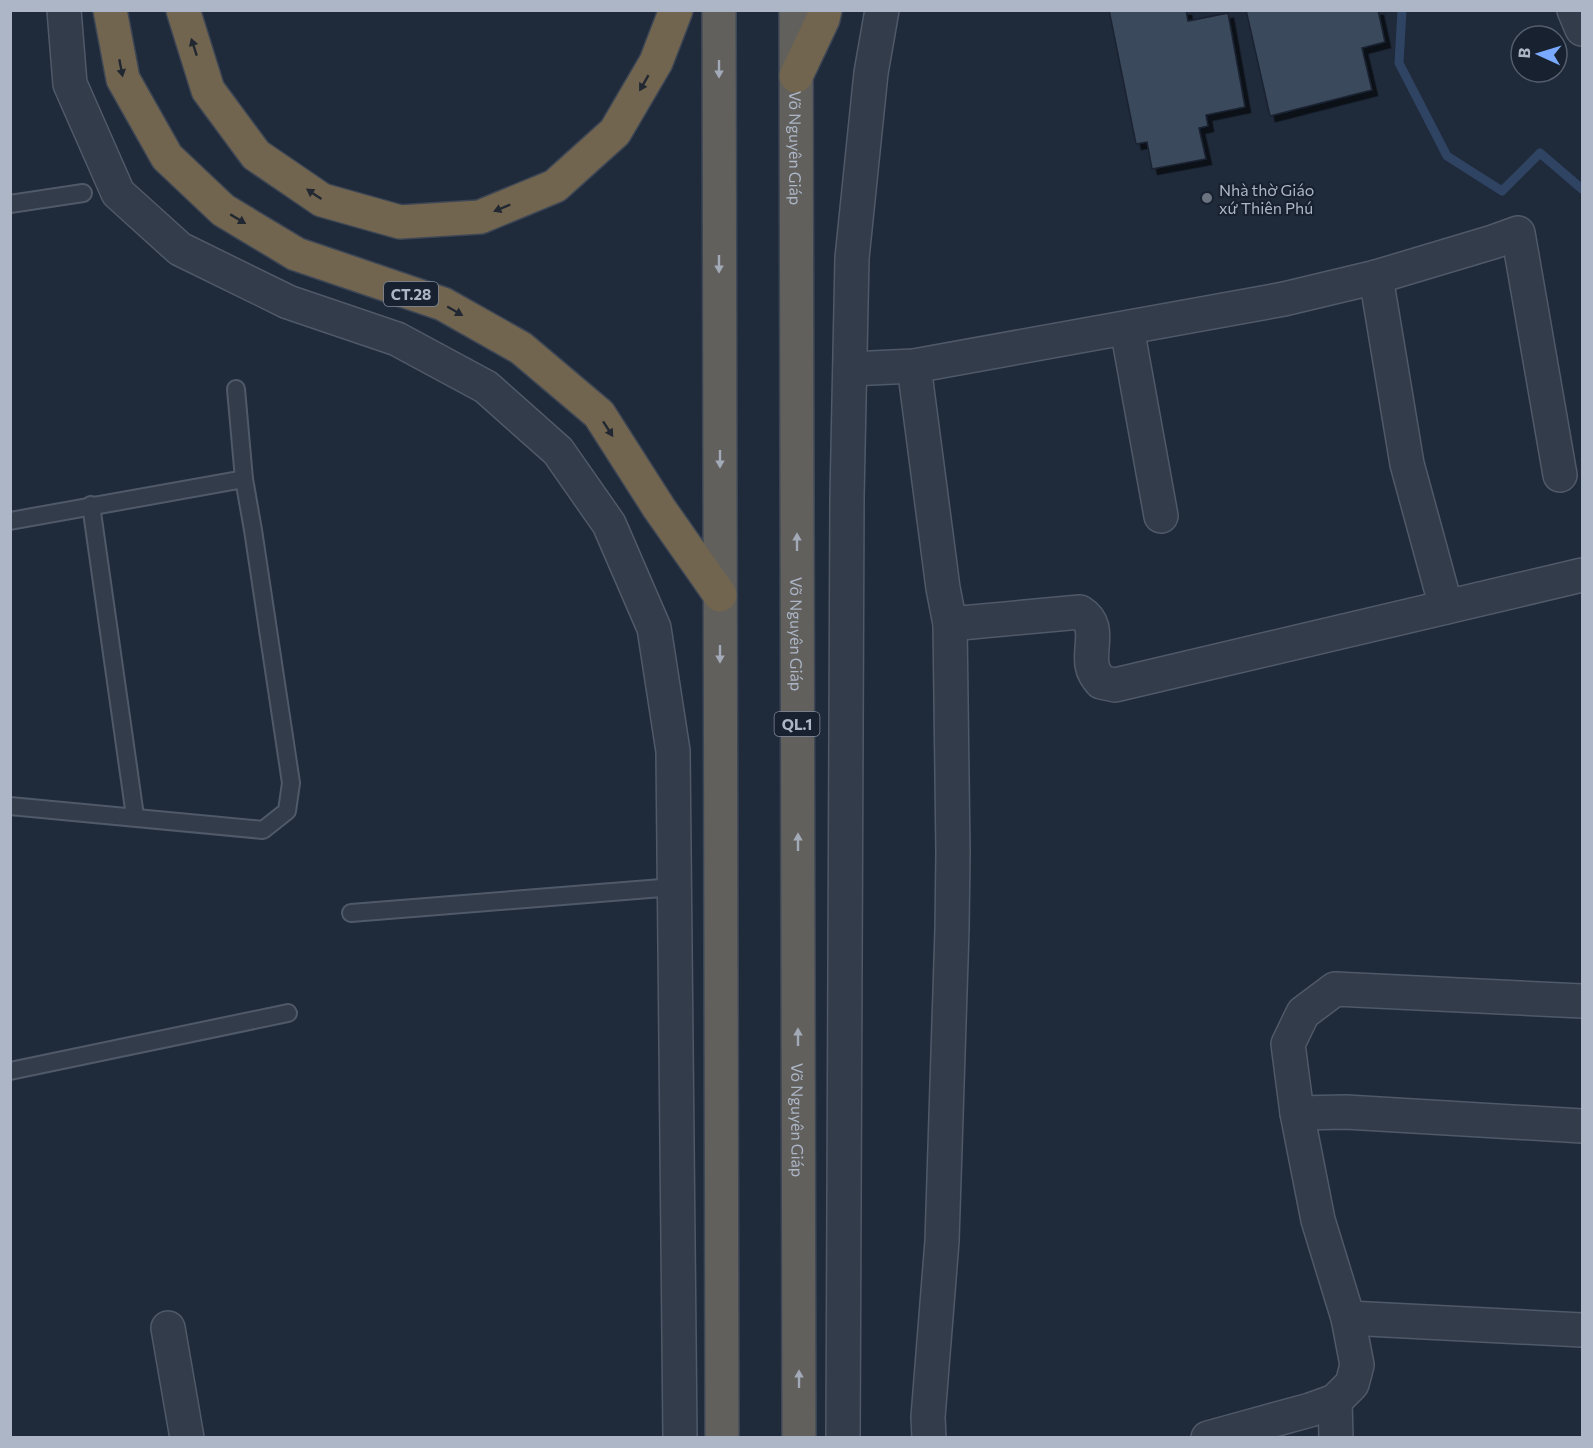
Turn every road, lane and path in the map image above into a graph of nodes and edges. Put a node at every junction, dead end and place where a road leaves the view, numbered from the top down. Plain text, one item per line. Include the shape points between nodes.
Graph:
1 (64, 10) edge
2 (110, 10) edge
3 (183, 10) edge
4 (676, 10) edge
5 (719, 10) edge
6 (796, 10) edge
7 (825, 10) edge
8 (882, 10) edge
9 (1574, 10) edge
10 (1582, 29) edge
11 (796, 76) junction
12 (83, 193) dead end
13 (10, 204) edge
14 (1376, 277) junction
15 (1127, 328) junction
16 (915, 366) junction
17 (850, 369) junction
18 (236, 389) dead end
19 (1560, 475) dead end
20 (244, 479) junction
21 (91, 506) junction
22 (1161, 516) dead end
23 (10, 521) edge
24 (1582, 576) edge
25 (720, 595) junction
26 (1446, 608) junction
27 (950, 624) junction
28 (10, 806) edge
29 (135, 816) junction
30 (674, 887) junction
31 (351, 913) dead end
32 (1582, 1001) edge
33 (288, 1013) dead end
34 (10, 1071) edge
35 (1298, 1113) junction
36 (1582, 1125) edge
37 (1348, 1318) junction
38 (168, 1328) dead end
39 (1582, 1330) edge
40 (1335, 1401) junction
41 (187, 1437) edge
42 (680, 1437) edge
43 (722, 1437) edge
44 (799, 1437) edge
45 (843, 1437) edge
46 (929, 1437) edge
47 (1208, 1437) edge
48 (1335, 1437) edge

1 - 30 street via 70,84 118,193 180,249 288,302 397,339 486,387 565,460 609,524 654,628 673,751
2 -> 25 highway, CT.28 via 123,80 167,157 223,210 296,254 443,304 521,348 599,414
4 -> 3 highway via 656,62 615,132 555,186 480,217 400,222 322,200 256,154 208,90
5 -> 25 highway
6 - 11 highway, Võ Nguyên Giáp / QL.1
7 - 11 highway
8 - 17 street via 871,73 852,258
9 - 10 street
44 -> 11 highway, Võ Nguyên Giáp / QL.1
12 - 13 lane
14 - 15 street
14 - 19 street via 1518,233
14 - 26 street via 1407,464
15 - 16 street
15 - 22 street
16 - 17 street
16 - 27 street
17 - 45 street
18 - 20 lane
20 - 21 lane
20 - 29 lane via 291,783 287,811 263,830
21 - 23 lane
21 - 29 lane
24 - 26 street
25 -> 43 highway
26 - 27 street via 1115,685 1101,682 1094,673 1092,627 1088,617 1080,612
27 - 46 street via 952,918 942,1241
28 - 29 lane
30 - 31 lane
30 - 42 street
32 - 35 street via 1335,989 1303,1012 1288,1044
33 - 34 lane
35 - 36 street via 1346,1112
35 - 37 street via 1318,1220
37 - 39 street
37 - 40 street via 1357,1365 1352,1384
38 - 41 street
40 - 47 street
40 - 48 street

